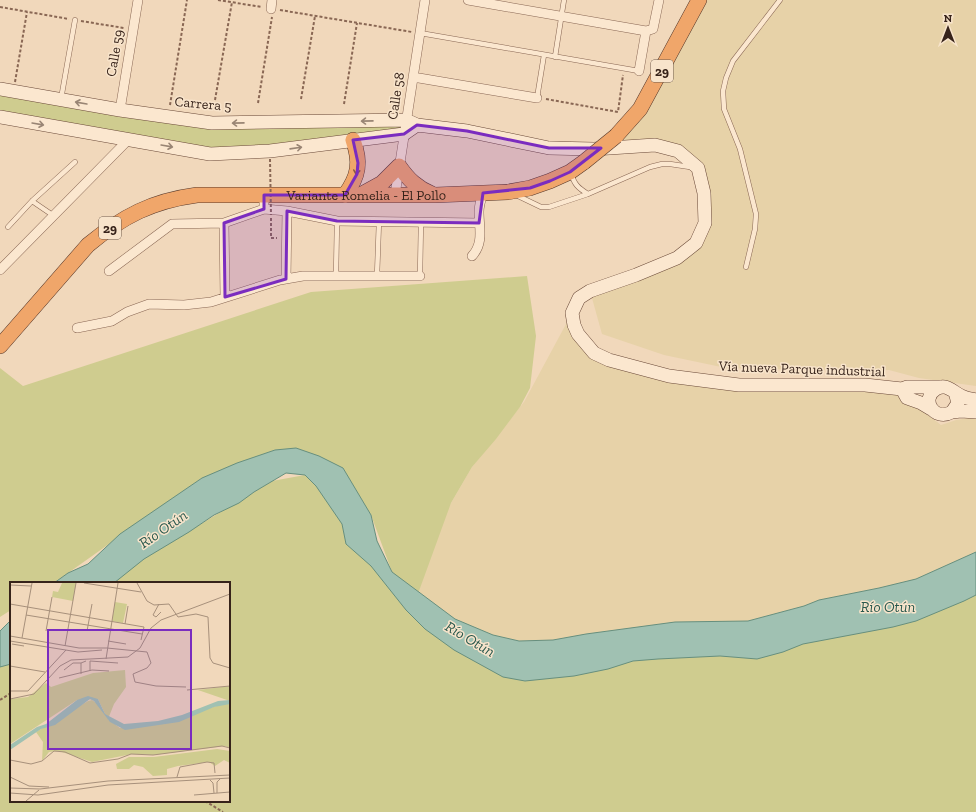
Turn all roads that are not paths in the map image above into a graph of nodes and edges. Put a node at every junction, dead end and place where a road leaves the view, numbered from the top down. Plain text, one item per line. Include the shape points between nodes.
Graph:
1 (138, 0) edge
2 (425, 0) edge
3 (468, 0) edge
4 (564, 0) edge
5 (659, 0) edge
6 (699, 0) edge
7 (780, 0) edge
8 (562, 16) junction
9 (75, 20) road end
10 (646, 30) junction
11 (420, 33) junction
12 (544, 55) junction
13 (555, 56) junction
14 (639, 71) joint
15 (413, 77) junction
16 (0, 88) edge
17 (537, 98) joint
18 (60, 99) junction
19 (120, 110) junction
20 (0, 117) edge
21 (412, 123) junction
22 (404, 134) junction
23 (129, 139) junction
24 (353, 140) junction
25 (74, 162) dead end
26 (399, 166) junction
27 (698, 168) junction
28 (570, 172) junction
29 (508, 192) junction
30 (483, 193) junction
31 (588, 194) junction
32 (345, 195) junction
33 (361, 195) junction
34 (395, 195) junction
35 (435, 195) junction
36 (32, 201) junction
37 (266, 206) junction
38 (287, 211) junction
39 (54, 216) junction
40 (337, 220) junction
41 (379, 221) junction
42 (421, 221) junction
43 (479, 222) junction
44 (224, 223) junction
45 (8, 227) dead end
46 (472, 256) dead end
47 (746, 267) dead end
48 (0, 270) edge
49 (109, 270) dead end
50 (336, 276) junction
51 (377, 276) junction
52 (420, 276) joint
53 (286, 279) junction
54 (224, 297) junction
55 (77, 328) dead end
56 (0, 346) edge
57 (940, 387) junction
58 (902, 389) junction
59 (955, 392) junction
60 (976, 400) edge
61 (931, 409) junction
62 (952, 412) junction
63 (976, 412) edge

1 - 19 street, Calle 59
2 - 11 street, Calle 58
3 - 8 street
4 - 8 lane
5 - 10 street via 653,29
6 - 28 highway, Variante Romelia - El Pollo / 29, bridge via 640,109 616,136
7 - 47 lane via 733,61 723,91 724,109 740,149 756,214
8 - 10 street
8 - 13 lane
9 - 18 lane
10 - 14 street
11 - 12 lane
11 - 15 street, Calle 58
12 - 13 lane
12 - 17 lane
13 - 14 lane
15 - 17 street
15 - 21 street, Calle 58
16 - 18 main road, Carrera 5
19 -> 18 main road, Carrera 5
21 -> 19 main road, Carrera 5 via 212,123
20 -> 23 main road
21 - 22 main road
21 - 27 main road via 467,131 549,148 594,149 655,145 678,151
22 - 24 main road
22 - 26 street, Calle 58
23 -> 24 main road via 210,154 270,151
23 - 39 street
24 -> 32 highway via 358,163 355,180
25 - 36 lane
26 - 33 highway via 382,183
26 - 34 street, Calle 58
26 - 35 highway via 414,184
27 - 31 lane via 662,164
27 - 58 main road, Vía nueva Parque industrial via 704,193 705,222 696,243 677,258 590,291 579,298 572,313 574,324 578,334 594,353 609,360 672,377 739,385 865,385
28 - 29 highway, Variante Romelia - El Pollo / 29 via 530,188
28 - 31 lane via 574,183
29 - 30 highway, Variante Romelia - El Pollo / 29
29 - 31 lane via 541,207 549,207
30 - 35 highway, Variante Romelia - El Pollo / 29
30 - 43 street
32 - 33 highway, Variante Romelia - El Pollo / 29
32 - 37 highway, Variante Romelia - El Pollo / 29
33 - 34 highway, Variante Romelia - El Pollo / 29
34 - 35 highway, Variante Romelia - El Pollo / 29
36 - 39 lane
36 - 45 lane
37 - 38 street
37 - 44 street
37 - 56 highway, Variante Romelia - El Pollo / 29 via 197,195 175,198 123,219 88,245
38 - 40 street
38 - 53 street
39 - 48 street
40 - 41 street
40 - 50 lane
41 - 42 street
41 - 51 lane
42 - 43 street
42 - 52 lane
43 - 46 street via 478,250
44 - 49 street via 172,224
44 - 54 street
50 - 51 street
50 - 53 street
51 - 52 street
53 - 54 street
54 - 55 street via 211,302 184,305 149,304 112,321
57 - 58 main road, Vía nueva Parque industrial
57 - 59 main road, Vía nueva Parque industrial
57 - 61 main road via 930,396
58 - 61 main road, Vía nueva Parque industrial via 907,398
59 - 60 main road, Vía nueva Parque industrial
59 - 62 main road via 958,403
61 - 62 main road, Vía nueva Parque industrial via 942,415
62 - 63 main road, Vía nueva Parque industrial

